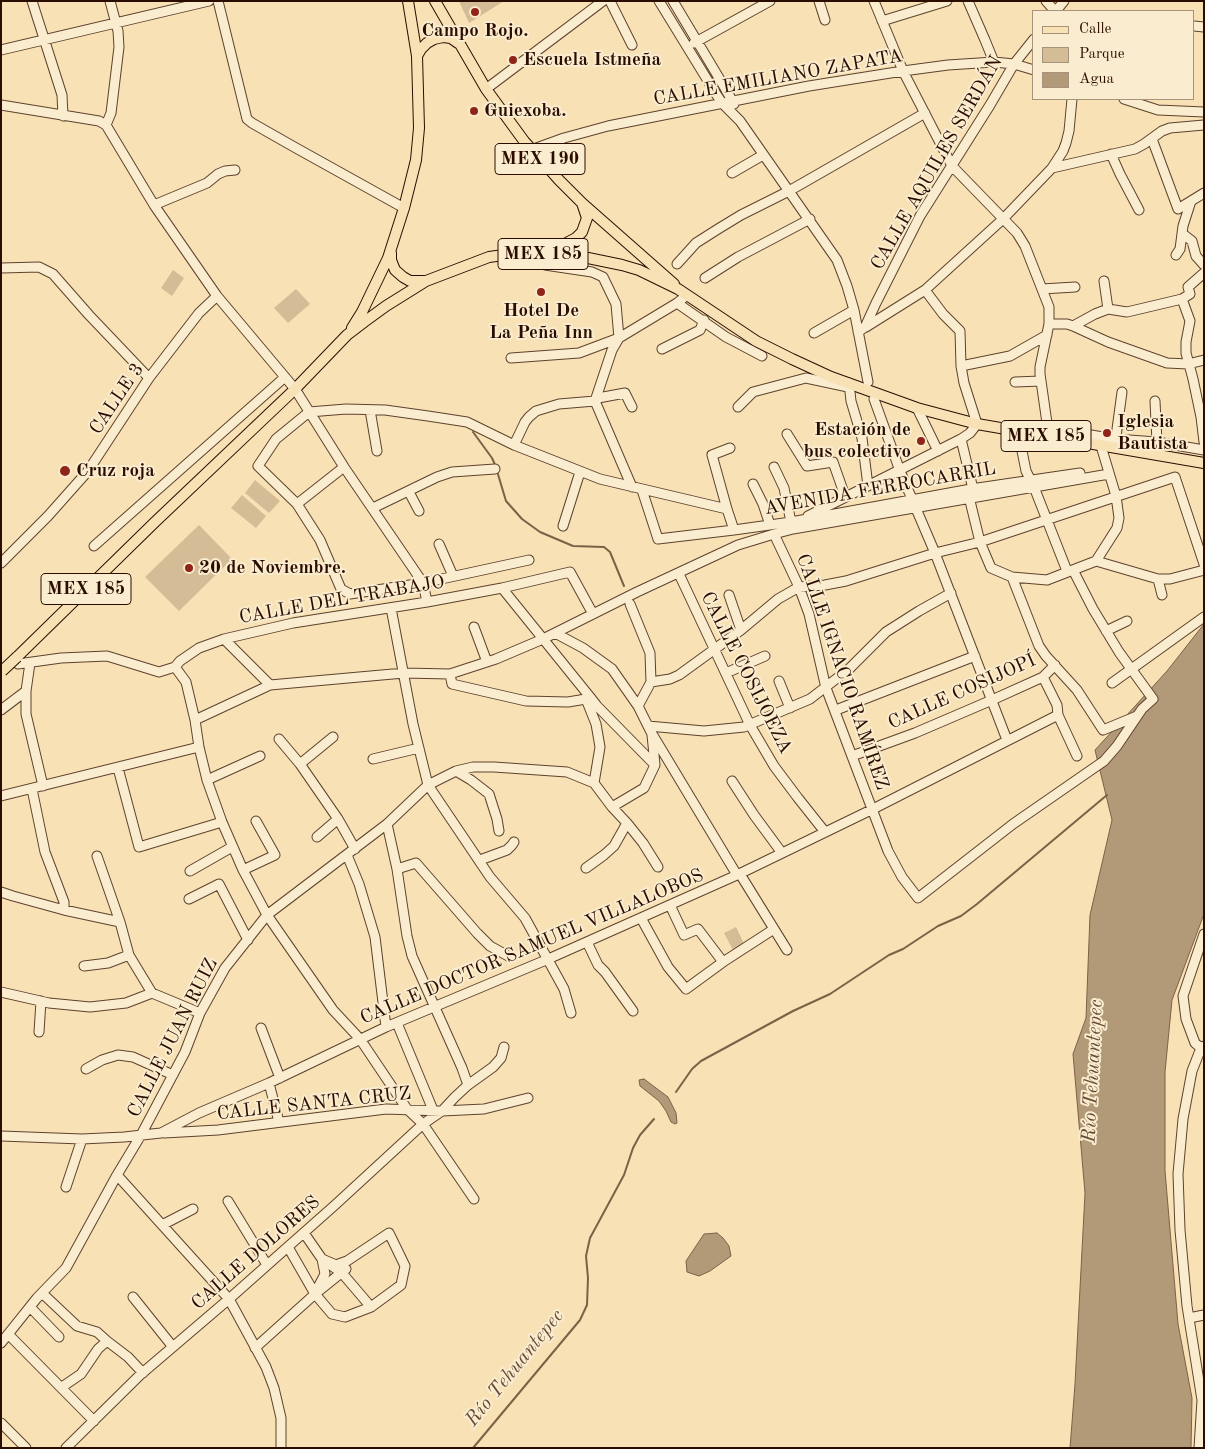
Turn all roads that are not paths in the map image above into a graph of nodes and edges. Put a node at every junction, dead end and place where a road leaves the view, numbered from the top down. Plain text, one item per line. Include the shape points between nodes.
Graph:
1 (32, 1) edge
2 (110, 1) edge
3 (218, 1) edge
4 (408, 1) edge
5 (435, 1) edge
6 (602, 1) edge
7 (610, 1) edge
8 (659, 1) edge
9 (673, 1) edge
10 (770, 1) edge
11 (818, 1) edge
12 (874, 1) edge
13 (947, 1) edge
14 (968, 1) edge
15 (1046, 1) edge
16 (207, 2) edge
17 (1055, 10) edge
18 (825, 20) dead end
19 (882, 21) junction
20 (115, 23) junction
21 (44, 40) junction
22 (697, 41) junction
23 (1032, 42) edge
24 (459, 44) junction
25 (632, 45) dead end
26 (687, 48) junction
27 (1, 50) edge
28 (417, 56) junction
29 (994, 62) junction
30 (1014, 64) junction
31 (1032, 69) edge
32 (903, 71) junction
33 (486, 89) junction
34 (1072, 100) edge
35 (1127, 100) edge
36 (732, 101) junction
37 (722, 103) junction
38 (1, 105) edge
39 (1204, 112) edge
40 (925, 113) junction
41 (63, 116) junction
42 (740, 121) junction
43 (106, 125) junction
44 (1204, 125) edge
45 (1152, 138) junction
46 (531, 150) junction
47 (1111, 154) junction
48 (763, 155) junction
49 (952, 166) junction
50 (1052, 168) junction
51 (235, 170) dead end
52 (732, 173) dead end
53 (789, 191) junction
54 (1204, 193) edge
55 (1191, 201) junction
56 (582, 203) junction
57 (154, 205) junction
58 (404, 208) junction
59 (1139, 210) dead end
60 (810, 219) junction
61 (1002, 219) junction
62 (1183, 234) junction
63 (391, 250) junction
64 (527, 253) junction
65 (545, 254) junction
66 (1176, 255) dead end
67 (678, 264) dead end
68 (1204, 266) edge
69 (1, 268) edge
70 (1204, 273) edge
71 (706, 278) dead end
72 (426, 281) junction
73 (1104, 282) dead end
74 (1075, 287) dead end
75 (925, 290) junction
76 (1042, 290) junction
77 (682, 292) junction
78 (217, 296) junction
79 (1182, 299) junction
80 (677, 303) junction
81 (1108, 309) junction
82 (854, 310) junction
83 (704, 320) junction
84 (1049, 324) junction
85 (1074, 326) junction
86 (862, 329) junction
87 (814, 332) dead end
88 (1047, 335) junction
89 (347, 336) junction
90 (618, 338) junction
91 (662, 349) dead end
92 (762, 356) dead end
93 (512, 358) dead end
94 (1204, 360) edge
95 (1188, 364) junction
96 (961, 366) junction
97 (284, 377) junction
98 (149, 378) junction
99 (1041, 381) junction
100 (868, 382) dead end
101 (1014, 382) dead end
102 (849, 385) junction
103 (295, 389) junction
104 (1122, 392) dead end
105 (874, 399) dead end
106 (595, 401) junction
107 (1155, 401) dead end
108 (632, 407) dead end
109 (738, 407) dead end
110 (917, 408) junction
111 (370, 410) junction
112 (309, 412) junction
113 (977, 424) junction
114 (1018, 431) junction
115 (1049, 433) junction
116 (787, 434) dead end
117 (961, 439) junction
118 (1157, 442) junction
119 (1204, 442) edge
120 (1115, 443) junction
121 (514, 445) junction
122 (1101, 446) junction
123 (730, 448) dead end
124 (1204, 450) edge
125 (377, 451) dead end
126 (938, 451) junction
127 (1204, 463) edge
128 (344, 466) junction
129 (774, 467) dead end
130 (494, 469) dead end
131 (900, 471) junction
132 (580, 472) junction
133 (1108, 472) junction
134 (1032, 483) junction
135 (753, 484) dead end
136 (868, 486) junction
137 (632, 487) junction
138 (642, 490) junction
139 (409, 492) junction
140 (971, 493) junction
141 (845, 496) junction
142 (1116, 496) junction
143 (913, 499) junction
144 (297, 504) junction
145 (373, 508) junction
146 (917, 508) junction
147 (727, 509) junction
148 (419, 511) dead end
149 (804, 519) junction
150 (1047, 519) junction
151 (791, 522) junction
152 (770, 524) junction
153 (563, 526) dead end
154 (734, 530) junction
155 (774, 534) junction
156 (980, 542) junction
157 (439, 544) dead end
158 (94, 546) dead end
159 (935, 553) junction
160 (529, 560) dead end
161 (1096, 561) junction
162 (1, 563) edge
163 (1204, 564) edge
164 (1204, 570) edge
165 (1070, 571) junction
166 (678, 574) junction
167 (453, 576) junction
168 (1012, 577) junction
169 (1158, 579) junction
170 (423, 582) junction
171 (799, 587) junction
172 (502, 588) junction
173 (951, 594) junction
174 (729, 595) dead end
175 (1162, 595) dead end
176 (427, 602) junction
177 (630, 604) dead end
178 (391, 608) junction
179 (593, 614) junction
180 (1204, 617) edge
181 (1127, 621) dead end
182 (474, 627) dead end
183 (741, 630) junction
184 (1106, 631) junction
185 (555, 633) junction
186 (224, 639) junction
187 (543, 639) junction
188 (714, 650) junction
189 (765, 656) dead end
190 (975, 656) junction
191 (17, 660) junction
192 (487, 662) junction
193 (30, 663) junction
194 (1055, 665) junction
195 (175, 667) junction
196 (1131, 670) junction
197 (2, 671) edge
198 (404, 673) junction
199 (726, 673) junction
200 (450, 674) junction
201 (1043, 677) junction
202 (779, 681) dead end
203 (651, 682) junction
204 (1112, 683) dead end
205 (270, 685) junction
206 (826, 688) junction
207 (26, 691) junction
208 (588, 698) junction
209 (992, 700) junction
210 (638, 706) junction
211 (790, 708) junction
212 (1, 710) edge
213 (836, 710) junction
214 (1058, 715) junction
215 (1138, 715) junction
216 (195, 720) junction
217 (750, 724) junction
218 (650, 729) junction
219 (333, 737) dead end
220 (280, 739) dead end
221 (1007, 740) junction
222 (199, 747) junction
223 (419, 748) junction
224 (260, 756) dead end
225 (852, 756) junction
226 (1077, 756) dead end
227 (373, 758) dead end
228 (300, 764) junction
229 (655, 765) junction
230 (118, 768) junction
231 (456, 771) junction
232 (207, 780) junction
233 (732, 782) dead end
234 (594, 783) junction
235 (428, 785) junction
236 (44, 786) junction
237 (32, 788) junction
238 (1, 796) edge
239 (612, 807) junction
240 (873, 809) junction
241 (338, 819) junction
242 (256, 821) dead end
243 (222, 822) junction
244 (627, 823) junction
245 (387, 824) junction
246 (499, 832) dead end
247 (825, 832) junction
248 (317, 837) dead end
249 (514, 842) dead end
250 (232, 847) junction
251 (355, 849) junction
252 (782, 853) junction
253 (97, 856) dead end
254 (347, 856) junction
255 (480, 860) junction
256 (658, 867) dead end
257 (586, 868) dead end
258 (397, 869) junction
259 (243, 870) junction
260 (190, 872) dead end
261 (738, 874) junction
262 (1, 892) edge
263 (189, 899) dead end
264 (670, 906) junction
265 (64, 910) junction
266 (267, 915) junction
267 (641, 918) junction
268 (120, 922) junction
269 (774, 928) junction
270 (1204, 934) edge
271 (248, 940) junction
272 (587, 942) junction
273 (788, 950) dead end
274 (129, 955) junction
275 (545, 956) junction
276 (510, 957) dead end
277 (723, 962) junction
278 (84, 966) dead end
279 (1, 992) edge
280 (152, 994) junction
281 (41, 1001) junction
282 (434, 1006) junction
283 (633, 1011) dead end
284 (200, 1013) junction
285 (571, 1013) dead end
286 (397, 1023) junction
287 (261, 1028) dead end
288 (386, 1028) junction
289 (39, 1032) dead end
290 (360, 1039) junction
291 (504, 1047) dead end
292 (1203, 1047) edge
293 (86, 1069) dead end
294 (173, 1075) junction
295 (280, 1078) junction
296 (269, 1083) junction
297 (468, 1085) junction
298 (528, 1098) dead end
299 (408, 1109) junction
300 (438, 1111) junction
301 (279, 1122) junction
302 (422, 1124) junction
303 (161, 1133) junction
304 (141, 1135) junction
305 (1, 1136) edge
306 (82, 1139) junction
307 (117, 1175) junction
308 (66, 1186) dead end
309 (474, 1199) dead end
310 (228, 1201) dead end
311 (192, 1208) dead end
312 (162, 1225) junction
313 (304, 1233) junction
314 (288, 1247) junction
315 (362, 1252) junction
316 (322, 1259) junction
317 (267, 1266) junction
318 (342, 1273) junction
319 (42, 1293) junction
320 (315, 1294) junction
321 (133, 1297) dead end
322 (229, 1299) junction
323 (30, 1307) junction
324 (371, 1307) junction
325 (1204, 1315) edge
326 (1189, 1318) junction
327 (8, 1334) junction
328 (59, 1337) dead end
329 (107, 1341) junction
330 (1, 1343) edge
331 (174, 1347) junction
332 (255, 1348) junction
333 (143, 1373) junction
334 (62, 1387) junction
335 (1203, 1400) edge
336 (94, 1421) junction
337 (1, 1423) edge
338 (26, 1448) edge
339 (66, 1448) edge
340 (281, 1448) edge
341 (1199, 1448) edge

1 - 21 street
2 - 20 street
3 - 58 street via 247,119
4 - 28 main road
5 - 24 main road, MEX 190
6 - 33 street
7 - 25 street
8 - 26 street
9 - 22 street
10 - 22 street
11 - 18 street
12 - 19 street
13 - 19 street
14 - 29 street
15 - 17 street
16 - 20 street
19 - 32 street
20 - 21 street
20 - 43 street via 119,47 111,113
21 - 27 street
21 - 41 street via 62,95
22 - 26 street
22 - 36 street
23 - 30 street, CALLE AQUILES SERDÁN
24 - 28 main road via 451,38 434,39
24 - 33 main road, MEX 190
26 - 37 street
28 - 58 main road, MEX 185 via 419,128 416,160
29 - 30 street, CALLE EMILIANO ZAPATA
29 - 32 street, CALLE EMILIANO ZAPATA
30 - 31 street, CALLE EMILIANO ZAPATA
30 - 49 street, CALLE AQUILES SERDÁN
32 - 36 street, CALLE EMILIANO ZAPATA
32 - 40 street
33 - 46 main road, MEX 190
34 - 50 street via 1066,143
35 - 39 street via 1158,110
36 - 37 street, CALLE EMILIANO ZAPATA
36 - 42 street
37 - 42 street
37 - 46 street, CALLE EMILIANO ZAPATA via 608,126
38 - 41 street
40 - 49 street
40 - 53 street
41 - 43 street
42 - 48 street
43 - 57 street
44 - 45 street via 1170,128
45 - 47 street via 1135,149
45 - 55 street via 1178,208
46 - 56 main road, MEX 190
47 - 50 street
47 - 59 street
48 - 52 street
48 - 53 street
49 - 61 street
49 - 86 street, CALLE AQUILES SERDÁN via 920,216
50 - 61 street
51 - 57 street via 218,174 207,183
53 - 60 street
53 - 67 street via 696,243
54 - 55 street
55 - 62 street
56 - 65 main road via 587,218 582,232
56 - 77 main road, MEX 190
57 - 78 street
58 - 63 main road, MEX 185
60 - 71 street
60 - 82 street via 837,260
61 - 75 street
61 - 76 street via 1025,246
62 - 66 street
62 - 68 street via 1192,241 1196,256
63 - 72 main road via 395,270 410,281
63 - 89 main road, MEX 185
64 - 65 main road, MEX 185
64 - 72 main road, MEX 185 via 490,258
64 - 90 street via 546,265 592,272 603,277 616,304
65 - 77 main road, MEX 185 via 622,265
69 - 98 street via 38,267 53,274
70 - 79 street via 1188,287 1190,294
72 - 89 main road, MEX 185
73 - 81 street
74 - 76 street
75 - 86 street
75 - 96 street via 960,331
76 - 84 street via 1050,307
77 - 80 street
77 - 102 main road, MEX 185 via 756,341
78 - 97 street
78 - 98 street, CALLE 3 via 199,313
79 - 81 street via 1127,312
79 - 95 street via 1190,321 1186,342
80 - 83 street
80 - 90 street
81 - 85 street
82 - 86 street
82 - 87 street
83 - 91 street via 700,330
83 - 92 street via 726,337
84 - 85 street
84 - 88 street
85 - 95 street via 1167,363
86 - 100 street via 862,359
88 - 96 street via 1010,356
88 - 99 street via 1040,367
89 - 103 main road, MEX 185
90 - 93 street via 579,353
90 - 106 street
94 - 95 street
95 - 119 street
96 - 113 street
97 - 103 street
97 - 158 street
98 - 162 street, CALLE 3 via 88,471
99 - 101 street
99 - 115 street
102 - 109 street via 806,378 753,392
102 - 110 main road, MEX 185
102 - 136 street via 862,438
103 - 112 street
103 - 191 main road, MEX 185
104 - 120 street
105 - 131 street
106 - 108 street via 625,393
106 - 121 street via 559,404 536,411 525,422
106 - 137 street
107 - 118 street
110 - 113 main road, MEX 185
110 - 126 street
111 - 112 street
111 - 121 street via 467,422
111 - 125 street
112 - 128 street
112 - 144 street via 276,439 258,466
113 - 114 main road, MEX 185
113 - 117 street
114 - 115 main road, MEX 185
114 - 134 street via 1026,471
115 - 120 street
115 - 122 main road, MEX 185
116 - 141 street via 807,466 833,462
117 - 126 street
117 - 140 street
118 - 120 street
118 - 124 street
120 - 122 main road, MEX 185
120 - 127 main road, MEX 185
121 - 132 street
122 - 133 street
123 - 147 street via 712,455
126 - 131 street
128 - 144 street
128 - 145 street
129 - 151 street via 784,488
130 - 139 street via 452,472
131 - 136 street
131 - 143 street
132 - 137 street
132 - 153 street
133 - 134 street
133 - 142 street
134 - 140 street
134 - 150 street
135 - 152 street
136 - 141 street
137 - 138 street
138 - 147 street
138 - 154 street, AVENIDA FERROCARRIL via 658,539
139 - 145 street
139 - 148 street
140 - 143 street, AVENIDA FERROCARRIL
140 - 146 street
140 - 156 street
141 - 149 street
142 - 150 street
142 - 161 street via 1117,528
142 - 163 street via 1175,477
143 - 146 street
143 - 149 street, AVENIDA FERROCARRIL
144 - 170 street via 320,540 341,589 350,594
145 - 170 street
146 - 155 street
146 - 159 street
147 - 154 street
149 - 151 street, AVENIDA FERROCARRIL
150 - 156 street
150 - 165 street
151 - 152 street, AVENIDA FERROCARRIL
152 - 154 street, AVENIDA FERROCARRIL
155 - 166 street via 738,545
155 - 171 street, CALLE IGNACIO RAMÍREZ
156 - 159 street
156 - 168 street via 991,568
157 - 167 street
159 - 171 street via 846,581
159 - 173 street
160 - 167 street
161 - 165 street
161 - 169 street
164 - 169 street
165 - 168 street via 1047,580
165 - 184 street
166 - 179 street
166 - 188 street, CALLE COSIJOEZA
167 - 170 street
168 - 194 street via 1039,646
169 - 175 street
170 - 176 street
171 - 183 street via 778,599
171 - 206 street, CALLE IGNACIO RAMÍREZ via 809,614
172 - 176 street, CALLE DEL TRABAJO
172 - 179 street, CALLE DEL TRABAJO via 570,572
172 - 187 street
173 - 190 street
173 - 206 street via 886,632
174 - 183 street
176 - 178 street, CALLE DEL TRABAJO
177 - 203 street via 650,652
178 - 186 street, CALLE DEL TRABAJO via 293,623
178 - 198 street
179 - 185 street
180 - 196 street
181 - 184 street
182 - 192 street
183 - 188 street
184 - 196 street
185 - 187 street
185 - 210 street via 612,669
186 - 195 street, CALLE DEL TRABAJO via 199,648
186 - 205 street
187 - 192 street
187 - 208 street
188 - 199 street, CALLE COSIJOEZA
188 - 203 street via 679,675
189 - 199 street
190 - 209 street
190 - 213 street
191 - 193 street
191 - 197 main road, MEX 185, bridge
192 - 200 street
193 - 195 street via 107,656 159,672
193 - 207 street
194 - 201 street, CALLE COSIJOPÍ
194 - 215 street via 1077,690 1103,730
195 - 216 street via 186,682
196 - 204 street
196 - 215 street via 1153,699
198 - 200 street
198 - 205 street
198 - 223 street
199 - 217 street, CALLE COSIJOEZA
200 - 208 street via 452,684 526,701 568,702
201 - 209 street, CALLE COSIJOPÍ
201 - 214 street via 1057,705
202 - 211 street
203 - 210 street
205 - 216 street
206 - 211 street
206 - 213 street, CALLE IGNACIO RAMÍREZ
207 - 212 street
207 - 236 street via 26,714
208 - 229 street
208 - 234 street via 600,747
209 - 221 street
209 - 225 street, CALLE COSIJOPÍ
210 - 218 street
211 - 217 street
213 - 225 street, CALLE IGNACIO RAMÍREZ
214 - 221 street, CALLE DOCTOR SAMUEL VILLALOBOS
214 - 226 street
215 - 240 street, CALLE IGNACIO RAMÍREZ via 1104,761 1013,824 918,898 888,851
216 - 222 street
217 - 218 street via 704,731
217 - 247 street, CALLE COSIJOEZA via 774,766
218 - 229 street
218 - 261 street
219 - 228 street
220 - 228 street
221 - 240 street, CALLE DOCTOR SAMUEL VILLALOBOS
222 - 230 street
222 - 232 street
223 - 227 street
223 - 235 street
224 - 232 street
225 - 240 street, CALLE IGNACIO RAMÍREZ
228 - 241 street
229 - 239 street via 644,788
230 - 236 street
230 - 243 street via 139,847
231 - 234 street, CALLE JUAN RUIZ via 473,767 547,770 567,772
231 - 235 street, CALLE JUAN RUIZ
231 - 246 street via 489,794
232 - 243 street
233 - 252 street
234 - 239 street
235 - 245 street, CALLE JUAN RUIZ
235 - 255 street
236 - 237 street
237 - 238 street
237 - 265 street via 46,852
239 - 244 street
240 - 247 street, CALLE DOCTOR SAMUEL VILLALOBOS
241 - 248 street
241 - 251 street
242 - 259 street via 274,855
243 - 250 street
244 - 256 street
244 - 257 street via 614,846
245 - 251 street, CALLE JUAN RUIZ
245 - 258 street
247 - 252 street, CALLE DOCTOR SAMUEL VILLALOBOS
249 - 255 street via 507,850
250 - 259 street
250 - 260 street
251 - 254 street, CALLE JUAN RUIZ
252 - 261 street, CALLE DOCTOR SAMUEL VILLALOBOS
253 - 268 street
254 - 266 street, CALLE JUAN RUIZ
254 - 288 street via 375,937
255 - 275 street via 490,877 525,918
258 - 276 street via 416,863 477,934
258 - 282 street via 412,956
259 - 266 street
261 - 264 street, CALLE DOCTOR SAMUEL VILLALOBOS
261 - 269 street
262 - 265 street
263 - 271 street via 219,884
264 - 267 street, CALLE DOCTOR SAMUEL VILLALOBOS
264 - 277 street via 684,935 698,929
265 - 268 street
266 - 271 street, CALLE JUAN RUIZ
266 - 290 street via 333,1010
267 - 272 street, CALLE DOCTOR SAMUEL VILLALOBOS
267 - 277 street via 668,967 686,989
268 - 274 street
269 - 273 street
269 - 277 street
270 - 292 street via 1183,996 1186,1019 1195,1043
271 - 284 street, CALLE JUAN RUIZ via 226,968
272 - 275 street, CALLE DOCTOR SAMUEL VILLALOBOS
272 - 283 street via 598,965
274 - 278 street via 108,963
274 - 280 street
275 - 282 street, CALLE DOCTOR SAMUEL VILLALOBOS via 536,965
275 - 285 street via 564,989
279 - 281 street
280 - 281 street via 126,1003 90,1007
280 - 284 street
281 - 289 street
282 - 286 street, CALLE DOCTOR SAMUEL VILLALOBOS
282 - 297 street
284 - 294 street, CALLE JUAN RUIZ
286 - 288 street, CALLE DOCTOR SAMUEL VILLALOBOS
286 - 300 street
287 - 295 street
288 - 290 street, CALLE DOCTOR SAMUEL VILLALOBOS
290 - 295 street, CALLE DOCTOR SAMUEL VILLALOBOS
290 - 299 street
291 - 297 street, CALLE DOLORES via 501,1058
292 - 326 street via 1192,1071 1184,1109 1178,1174
293 - 294 street via 102,1060 133,1057
294 - 304 street, CALLE JUAN RUIZ
295 - 296 street, CALLE DOCTOR SAMUEL VILLALOBOS
296 - 301 street
296 - 303 street, CALLE DOCTOR SAMUEL VILLALOBOS
297 - 300 street, CALLE DOLORES
298 - 300 street, CALLE SANTA CRUZ via 484,1109
299 - 300 street, CALLE SANTA CRUZ
299 - 301 street, CALLE SANTA CRUZ
299 - 302 street
300 - 302 street, CALLE DOLORES
301 - 303 street, CALLE SANTA CRUZ
302 - 309 street
302 - 313 street, CALLE DOLORES
303 - 304 street, CALLE DOCTOR SAMUEL VILLALOBOS
304 - 306 street, CALLE DOCTOR SAMUEL VILLALOBOS
304 - 307 street, CALLE JUAN RUIZ
305 - 306 street, CALLE DOCTOR SAMUEL VILLALOBOS
306 - 308 street
307 - 312 street
307 - 319 street, CALLE JUAN RUIZ via 66,1268
310 - 317 street
311 - 312 street
312 - 322 street
313 - 314 street, CALLE DOLORES
313 - 316 street
314 - 317 street, CALLE DOLORES
314 - 320 street
315 - 316 street via 336,1264
315 - 318 street
315 - 324 street via 389,1233 404,1266 400,1285
316 - 318 street
316 - 320 street via 325,1274
317 - 322 street, CALLE DOLORES
318 - 320 street
318 - 324 street
319 - 323 street, CALLE JUAN RUIZ
319 - 329 street via 77,1326 97,1332
320 - 324 street via 332,1314 345,1317
320 - 332 street
321 - 331 street
322 - 331 street, CALLE DOLORES
322 - 332 street
323 - 327 street, CALLE JUAN RUIZ
323 - 328 street
325 - 326 street
326 - 335 street
327 - 330 street, CALLE JUAN RUIZ
327 - 334 street
329 - 333 street
329 - 334 street via 81,1374
331 - 333 street, CALLE DOLORES
332 - 340 street via 274,1388
333 - 336 street, CALLE DOLORES
334 - 336 street
335 - 341 street
336 - 339 street, CALLE DOLORES
337 - 338 street

